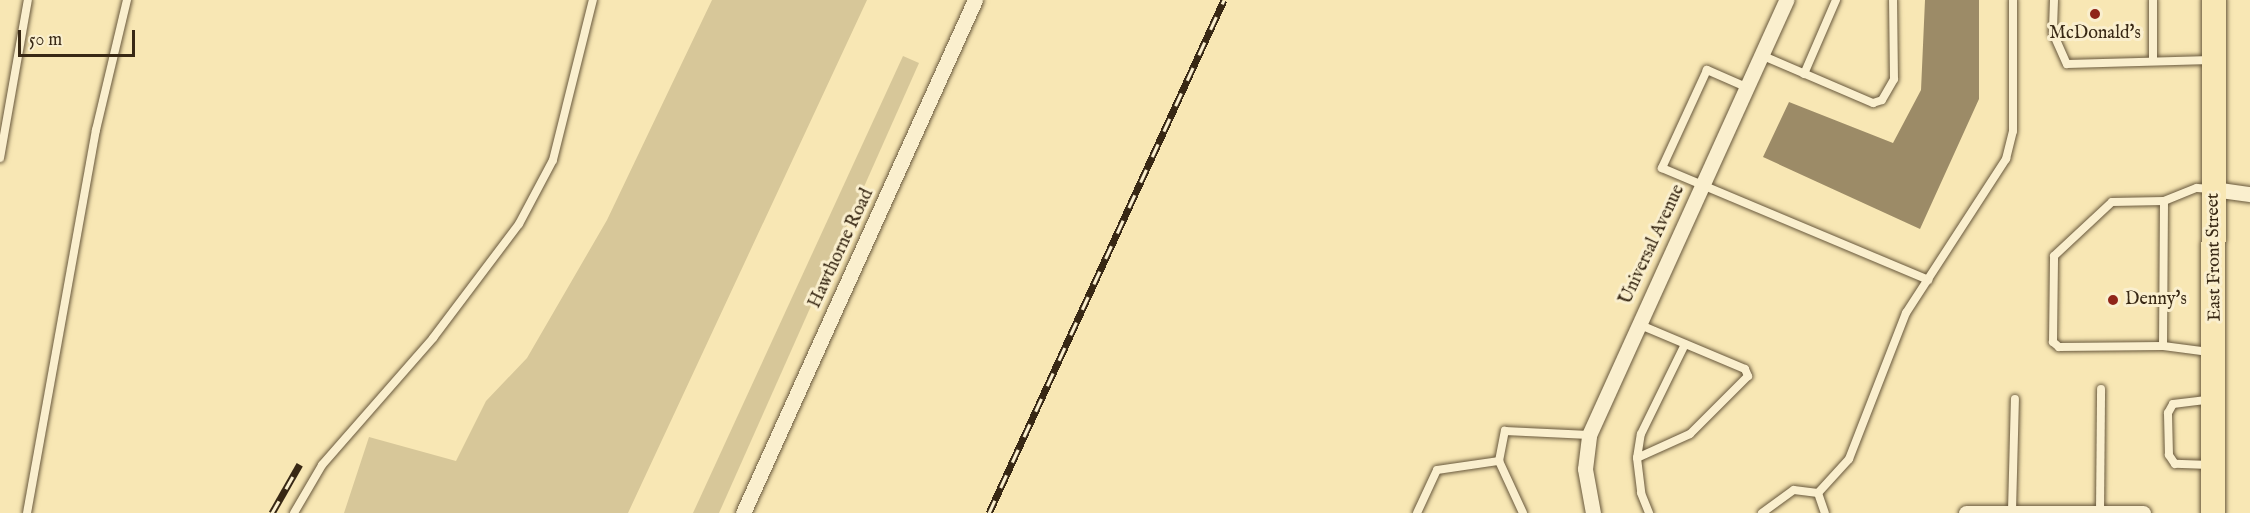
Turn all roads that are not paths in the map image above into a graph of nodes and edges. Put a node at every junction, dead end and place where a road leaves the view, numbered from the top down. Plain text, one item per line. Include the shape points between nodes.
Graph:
1 (28, 0) edge
2 (127, 0) edge
3 (593, 0) edge
4 (975, 0) edge
5 (1786, 0) edge
6 (1836, 0) edge
7 (1893, 0) edge
8 (2013, 0) edge
9 (2054, 0) edge
10 (2153, 0) edge
11 (2214, 0) edge
12 (1761, 55) junction
13 (2214, 60) junction
14 (2153, 61) junction
15 (1804, 74) junction
16 (1746, 87) junction
17 (0, 158) edge
18 (1701, 186) junction
19 (2213, 189) junction
20 (2250, 194) edge
21 (2164, 201) junction
22 (1928, 280) junction
23 (1638, 324) junction
24 (1685, 344) junction
25 (2163, 346) junction
26 (2217, 352) junction
27 (2101, 389) dead end
28 (2015, 399) dead end
29 (2216, 399) junction
30 (1589, 435) junction
31 (1637, 458) junction
32 (1499, 461) junction
33 (2214, 465) junction
34 (1818, 493) junction
35 (2012, 511) junction
36 (2056, 512) edge
37 (2096, 512) edge
38 (27, 513) edge
39 (294, 513) edge
40 (743, 513) edge
41 (1417, 513) edge
42 (1523, 513) edge
43 (1593, 513) edge
44 (1649, 513) edge
45 (1762, 513) edge
46 (1825, 513) edge
47 (1966, 513) edge
48 (2143, 513) edge
49 (2213, 513) edge

1 - 17 lane
2 - 38 lane via 96,130
3 - 39 lane via 553,160 519,224 433,338 322,465
4 - 40 street, Hawthorne Road
5 - 12 street, Universal Avenue
6 - 15 lane
7 - 15 lane via 1894,79 1882,100 1874,104
8 - 22 lane via 2013,130 2007,159
9 - 14 lane via 2053,33 2067,64
10 - 14 lane
11 - 13 main road, East Front Street
12 - 15 lane
12 - 16 street, Universal Avenue
13 - 14 lane
13 - 19 main road, East Front Street
16 - 18 street, Universal Avenue
16 - 18 lane via 1707,70 1662,168
18 - 22 lane
18 - 23 street, Universal Avenue
19 - 20 street
19 - 21 lane via 2197,188
19 - 26 main road, East Front Street
21 - 25 lane
21 - 25 lane via 2106,205 2056,253 2053,342 2063,348
22 - 34 lane via 1906,313 1849,459
23 - 24 lane
23 - 30 street, Universal Avenue
24 - 31 lane via 1641,434
24 - 31 lane via 1745,369 1748,376 1690,434
25 - 26 lane
26 - 29 main road, East Front Street
27 - 37 lane
28 - 35 lane
29 - 33 main road, East Front Street
29 - 33 lane via 2172,404 2168,413 2169,455 2175,464
30 - 32 lane via 1505,431
30 - 43 street, Universal Avenue via 1585,469
31 - 44 lane via 1641,493
32 - 41 lane via 1437,470
32 - 42 lane
33 - 49 main road, East Front Street
34 - 45 lane via 1794,490
34 - 46 lane
35 - 36 street
35 - 47 street
36 - 37 street
37 - 48 street

